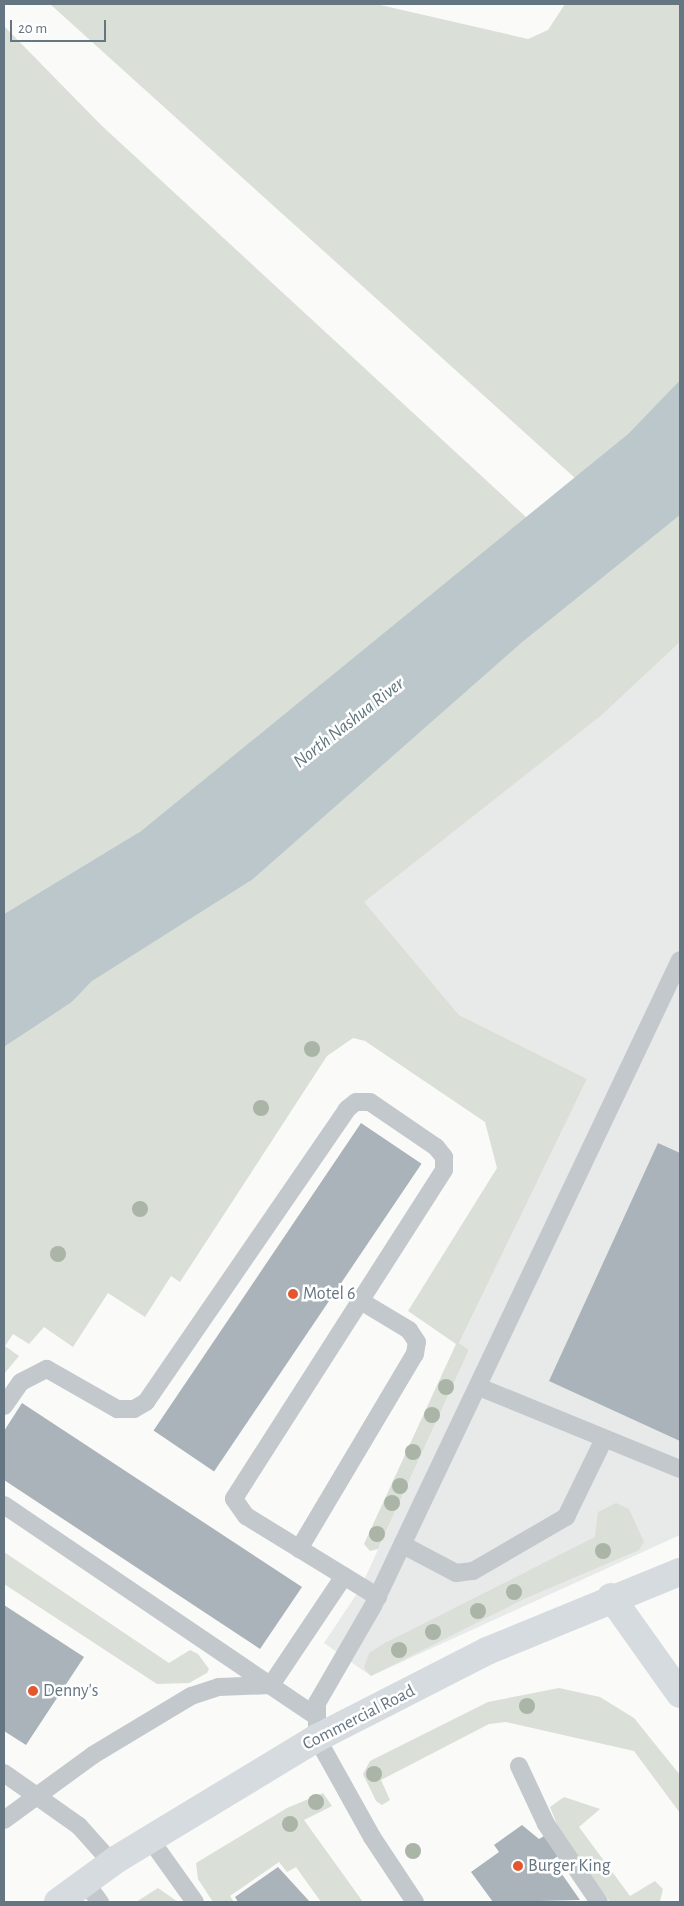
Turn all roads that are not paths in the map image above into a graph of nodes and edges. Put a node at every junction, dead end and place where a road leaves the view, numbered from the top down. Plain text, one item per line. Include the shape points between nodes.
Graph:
1 (680, 960) edge
2 (359, 1300) junction
3 (479, 1387) junction
4 (4, 1406) edge
5 (604, 1439) junction
6 (680, 1469) edge
7 (4, 1504) edge
8 (403, 1545) junction
9 (299, 1549) junction
10 (680, 1572) edge
11 (344, 1576) junction
12 (378, 1597) junction
13 (611, 1597) junction
14 (271, 1685) junction
15 (680, 1694) edge
16 (316, 1727) junction
17 (519, 1766) dead end
18 (4, 1773) edge
19 (37, 1795) junction
20 (4, 1820) edge
21 (150, 1839) junction
22 (112, 1863) junction
23 (93, 1893) edge
24 (58, 1902) edge
25 (195, 1902) edge
26 (415, 1902) edge
27 (599, 1902) edge

1 - 3 lane
2 - 4 lane via 439,1178 444,1163 436,1147 362,1101 346,1109 146,1402 134,1409 117,1409 47,1370 21,1382
2 - 9 lane via 409,1330 417,1342 416,1354
2 - 9 lane via 235,1493 241,1512
3 - 5 lane
3 - 8 lane
5 - 6 lane
5 - 8 lane via 566,1517 473,1571 456,1573
7 - 14 lane
8 - 12 lane
9 - 11 lane
10 - 13 street, Commercial Road
11 - 12 lane
11 - 14 lane
12 - 16 lane via 323,1692
13 - 15 street
13 - 16 street, Commercial Road
14 - 16 lane
14 - 19 lane via 219,1687 191,1696 148,1718
16 - 21 street, Commercial Road
16 - 26 lane via 372,1837
17 - 27 lane via 546,1824
18 - 19 lane
19 - 20 lane
19 - 22 lane via 78,1826
21 - 22 street, Commercial Road
21 - 25 lane
22 - 23 street, Commercial Road
23 - 24 street, Commercial Road

